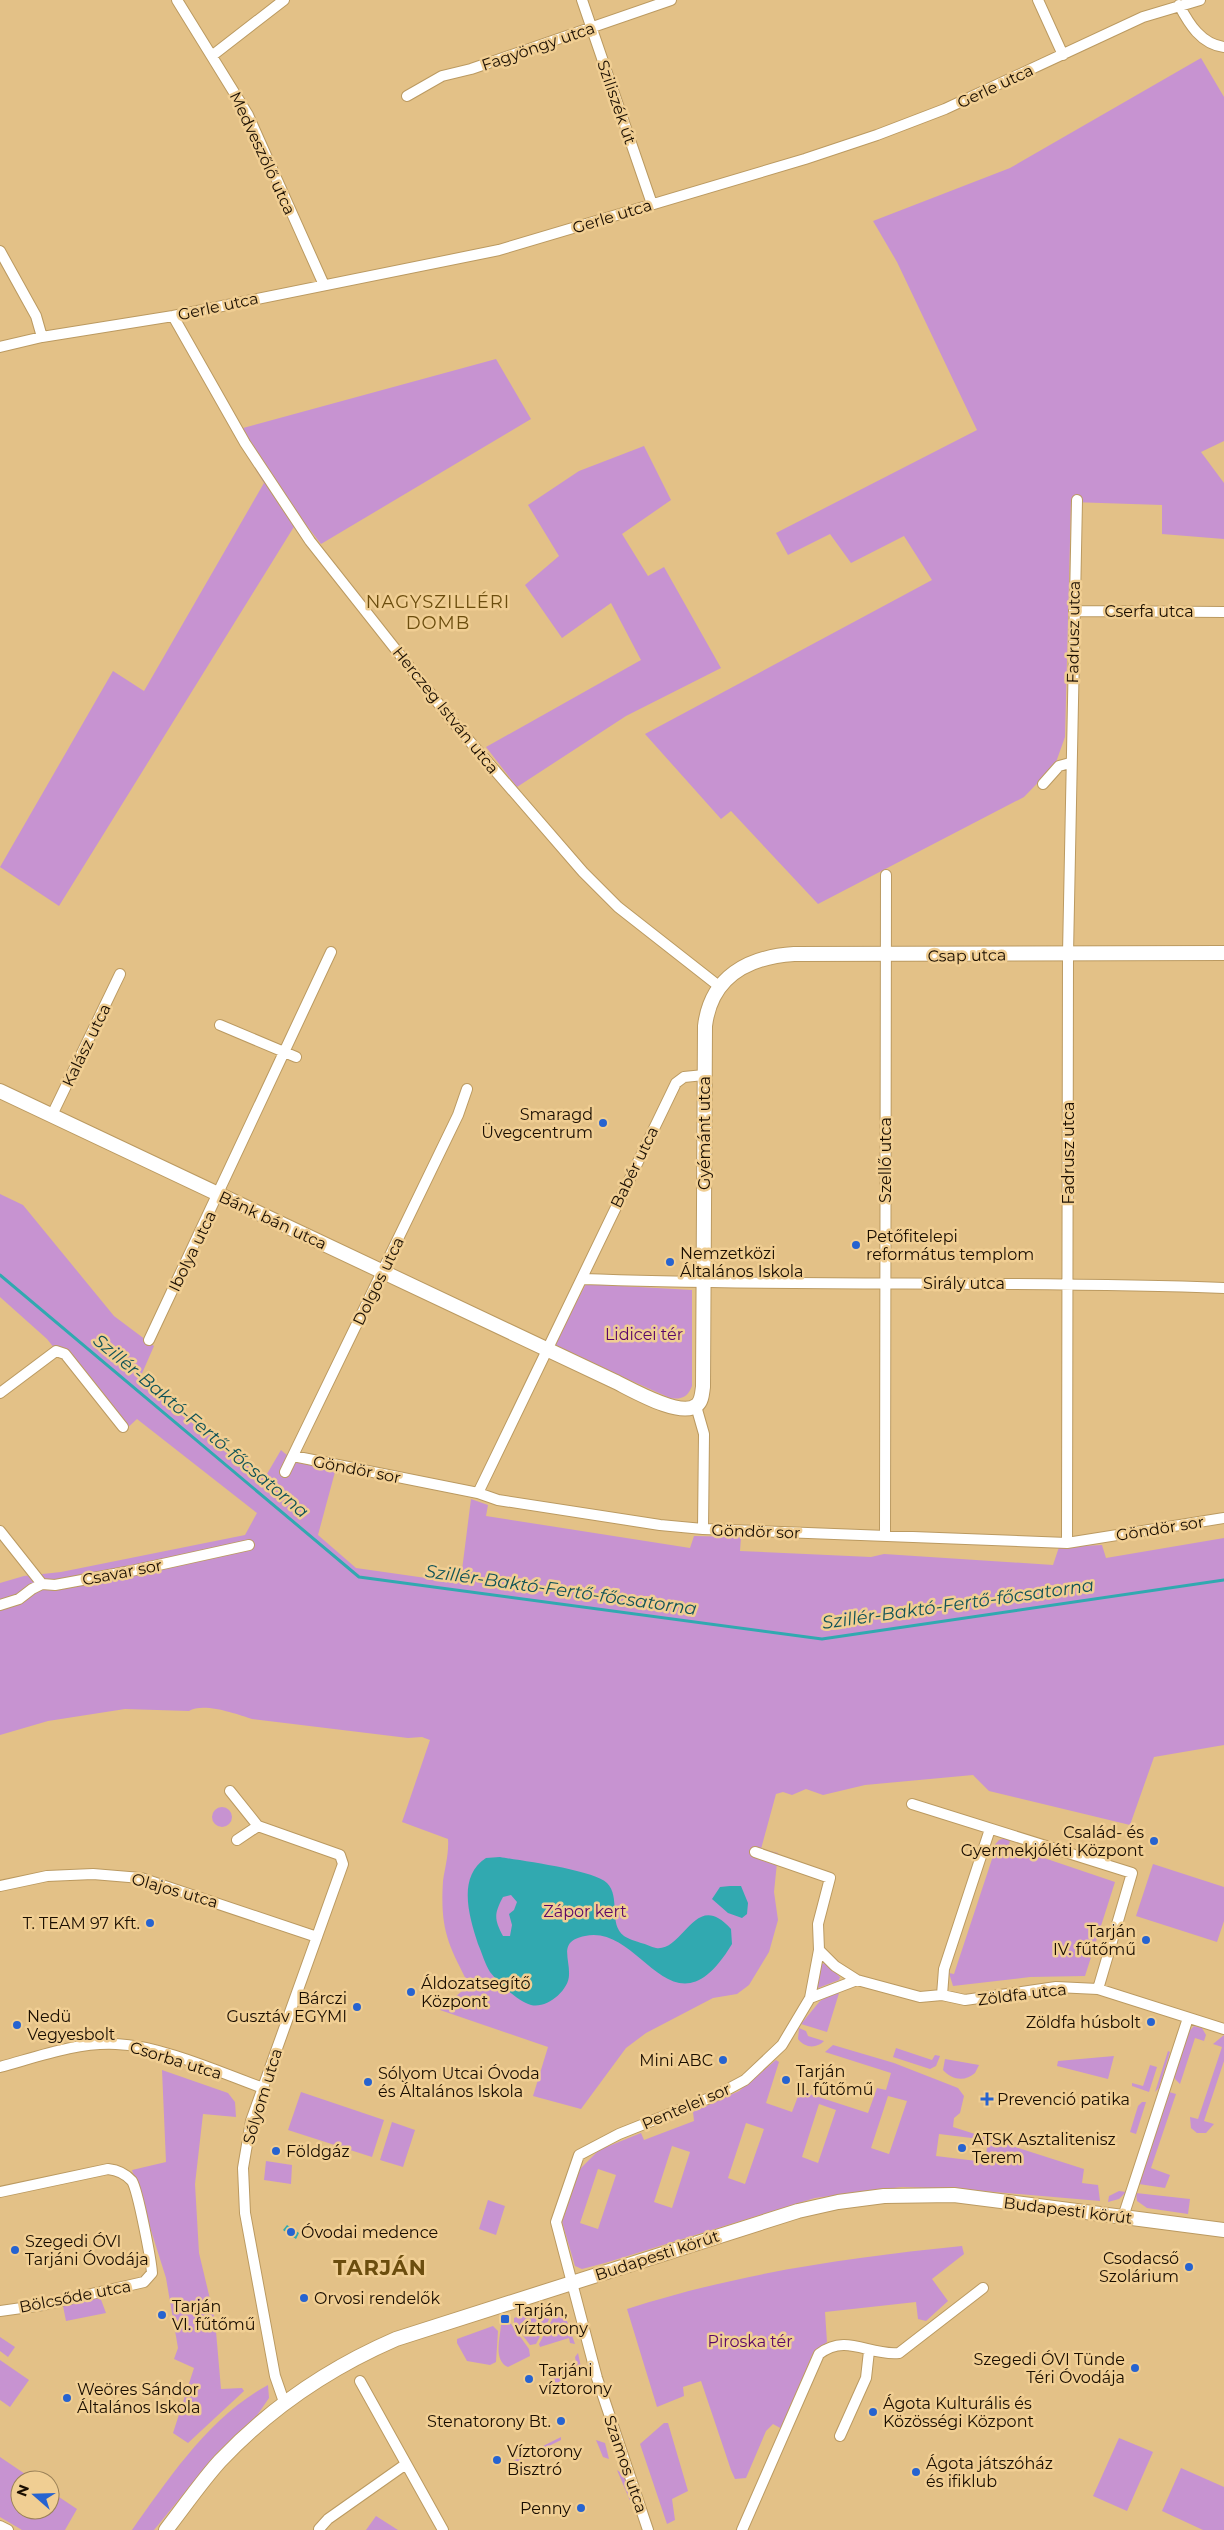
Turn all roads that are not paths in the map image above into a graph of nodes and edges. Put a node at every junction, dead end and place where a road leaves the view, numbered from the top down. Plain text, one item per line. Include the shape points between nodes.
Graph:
1 (177, 0) edge
2 (284, 0) edge
3 (582, 0) edge
4 (671, 0) edge
5 (1038, 0) edge
6 (1200, 0) edge
7 (1179, 5) junction
8 (592, 28) junction
9 (1224, 47) edge
10 (1063, 54) junction
11 (213, 55) junction
12 (407, 96) dead end
13 (652, 204) junction
14 (0, 251) edge
15 (324, 285) junction
16 (173, 316) junction
17 (42, 337) junction
18 (0, 347) edge
19 (1077, 500) dead end
20 (1074, 611) junction
21 (1224, 612) edge
22 (1070, 763) junction
23 (1043, 784) dead end
24 (886, 875) dead end
25 (332, 952) dead end
26 (1224, 953) edge
27 (1068, 954) junction
28 (886, 956) junction
29 (120, 974) dead end
30 (720, 987) junction
31 (220, 1025) dead end
32 (285, 1052) junction
33 (296, 1057) dead end
34 (704, 1075) junction
35 (467, 1089) dead end
36 (0, 1091) edge
37 (52, 1116) junction
38 (219, 1194) junction
39 (383, 1272) junction
40 (582, 1279) junction
41 (884, 1283) junction
42 (1068, 1283) junction
43 (703, 1284) junction
44 (1224, 1288) edge
45 (149, 1340) dead end
46 (547, 1349) junction
47 (0, 1393) edge
48 (696, 1406) junction
49 (123, 1427) dead end
50 (293, 1456) junction
51 (285, 1472) dead end
52 (478, 1493) junction
53 (1224, 1518) edge
54 (703, 1529) junction
55 (0, 1531) edge
56 (885, 1535) junction
57 (1067, 1542) junction
58 (249, 1545) dead end
59 (42, 1584) junction
60 (0, 1605) edge
61 (230, 1791) dead end
62 (912, 1804) dead end
63 (258, 1826) junction
64 (990, 1829) junction
65 (237, 1840) dead end
66 (754, 1852) dead end
67 (0, 1886) edge
68 (316, 1937) junction
69 (819, 1950) junction
70 (857, 1980) junction
71 (1098, 1989) junction
72 (942, 1995) junction
73 (810, 1998) junction
74 (1188, 2018) junction
75 (1224, 2029) edge
76 (0, 2067) edge
77 (263, 2088) junction
78 (0, 2192) edge
79 (1122, 2217) junction
80 (1224, 2230) edge
81 (572, 2282) junction
82 (984, 2288) dead end
83 (0, 2311) edge
84 (868, 2351) junction
85 (360, 2381) dead end
86 (284, 2402) junction
87 (840, 2436) dead end
88 (406, 2464) junction
89 (0, 2526) edge
90 (8, 2530) edge
91 (166, 2530) edge
92 (319, 2530) edge
93 (443, 2530) edge
94 (648, 2530) edge
95 (742, 2530) edge

1 - 11 street, Medveszőlő utca
2 - 11 street
3 - 8 street, Sziliszék út
4 - 8 street, Fagyöngy utca
5 - 10 street
6 - 7 street, Gerle utca
7 - 9 street via 1202,38
7 - 10 street, Gerle utca via 1143,17
8 - 12 street, Fagyöngy utca via 448,74
8 - 13 street, Sziliszék út
10 - 13 street, Gerle utca via 946,108 877,135
11 - 15 street, Medveszőlő utca via 248,116
13 - 15 street, Gerle utca via 499,250
14 - 17 street via 36,316
15 - 16 street, Gerle utca
16 - 17 street, Gerle utca
16 - 30 street, Herczeg István utca via 244,443 310,541 453,722 618,907
17 - 18 street, Gerle utca
19 - 20 street, Fadrusz utca
20 - 21 street, Cserfa utca
20 - 22 street, Fadrusz utca
22 - 23 street via 1059,766
22 - 27 street, Fadrusz utca
24 - 28 street, Szellő utca
25 - 32 street, Ibolya utca
26 - 27 street, Csap utca
27 - 28 street, Csap utca
27 - 42 street, Fadrusz utca
28 - 30 street, Csap utca via 771,956 749,964
28 - 41 street, Szellő utca
29 - 37 street, Kalász utca
30 - 34 street, Gyémánt utca via 709,1004 706,1017
31 - 32 street
32 - 33 street
32 - 38 street, Ibolya utca
34 - 40 street, Babér utca via 684,1077 676,1083
34 - 43 street, Gyémánt utca
35 - 39 street, Dolgos utca via 458,1115
36 - 37 street, Bánk bán utca
37 - 38 street, Bánk bán utca
38 - 39 street, Bánk bán utca
38 - 45 street, Ibolya utca
39 - 46 street, Bánk bán utca
39 - 50 street, Dolgos utca
40 - 43 street
40 - 46 street
41 - 42 street, Sirály utca
41 - 43 street, Sirály utca
41 - 56 street, Szellő utca
42 - 44 street, Sirály utca
42 - 57 street, Fadrusz utca
43 - 48 street via 703,1387 701,1400
46 - 48 street via 669,1406 684,1410
46 - 52 street
47 - 49 street via 56,1350 65,1354
48 - 54 street via 704,1434
50 - 51 street, Dolgos utca
50 - 52 street, Göndör sor
52 - 54 street, Göndör sor via 498,1500
53 - 57 street, Göndör sor
54 - 56 street, Göndör sor
55 - 59 street
56 - 57 street, Göndör sor
58 - 59 street, Csavar sor via 131,1571 55,1585
59 - 60 street via 20,1599
61 - 63 street
62 - 64 street
63 - 65 street
63 - 68 street, Sólyom utca via 343,1859 344,1864
64 - 71 street via 1132,1874
64 - 72 street via 944,1969
66 - 69 street, Pentelei sor via 830,1878 818,1924
67 - 68 street, Olajos utca via 47,1876 93,1874 141,1878
68 - 77 street, Sólyom utca
69 - 70 street, Zöldfa utca
69 - 73 street, Pentelei sor
70 - 72 street, Zöldfa utca via 920,1996
70 - 73 street
71 - 72 street, Zöldfa utca via 1056,1987 966,2000
71 - 74 street, Zöldfa utca
73 - 81 street, Pentelei sor via 782,2044 745,2080 717,2095 619,2134 579,2155 556,2222
74 - 75 street, Zöldfa utca
74 - 79 street
76 - 77 street, Csorba utca via 87,2045 115,2043 159,2052
77 - 86 street, Sólyom utca via 252,2121 243,2168 244,2213 274,2376
78 - 83 street, Bölcsőde utca via 108,2168 125,2174 135,2188 152,2273 144,2282 43,2305
79 - 80 street, Budapesti körút
79 - 81 street, Budapesti körút via 954,2195 884,2196 798,2211
81 - 86 street, Budapesti körút via 396,2339 341,2365
81 - 94 street, Szamos utca via 597,2378
82 - 84 street via 899,2353 886,2355
84 - 87 street via 866,2378
84 - 95 street via 854,2345 835,2345 819,2354
85 - 88 street
86 - 91 street, Budapesti körút via 220,2461
88 - 92 street via 328,2519
88 - 93 street
89 - 90 street

